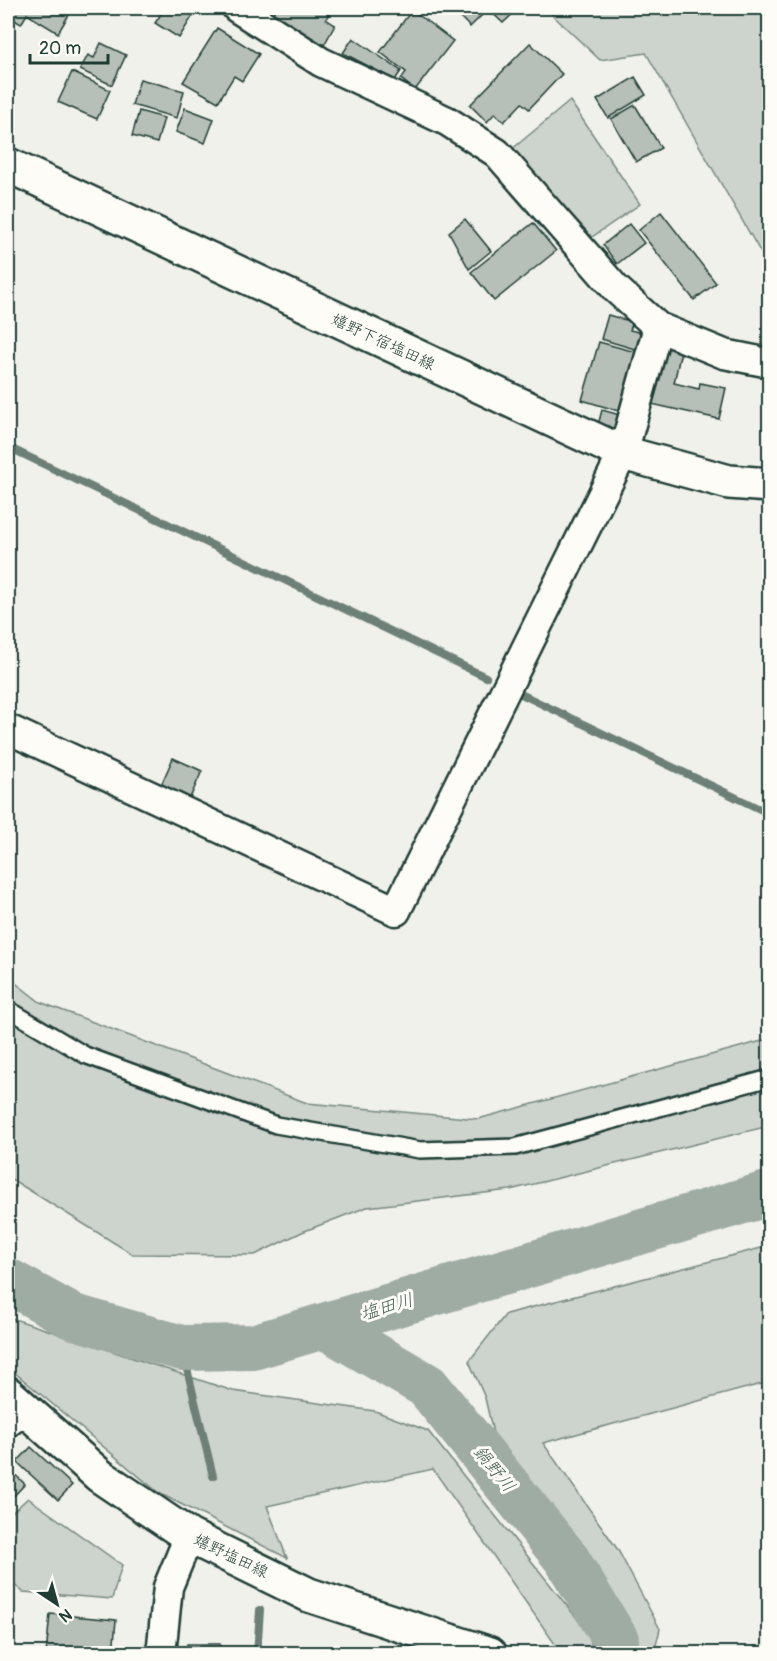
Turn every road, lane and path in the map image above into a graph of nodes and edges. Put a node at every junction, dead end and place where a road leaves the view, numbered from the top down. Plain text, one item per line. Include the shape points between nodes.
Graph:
1 (237, 8) edge
2 (8, 165) edge
3 (658, 327) junction
4 (770, 363) edge
5 (623, 453) junction
6 (770, 485) edge
7 (8, 729) edge
8 (8, 1009) edge
9 (770, 1078) edge
10 (13, 1409) edge
11 (189, 1536) junction
12 (161, 1653) edge
13 (490, 1653) edge

1 - 3 street via 321,62 447,121 497,153 616,288
2 - 5 main road, 嬉野下宿塩田線
3 - 4 street via 724,354
3 - 5 street
5 - 6 main road, 嬉野下宿塩田線 via 729,482
5 - 7 street via 396,911
8 - 9 lane via 85,1055 276,1125 420,1150 515,1147
10 - 11 main road, 嬉野塩田線 via 100,1476
11 - 12 street via 168,1587
11 - 13 main road, 嬉野塩田線 via 309,1595

